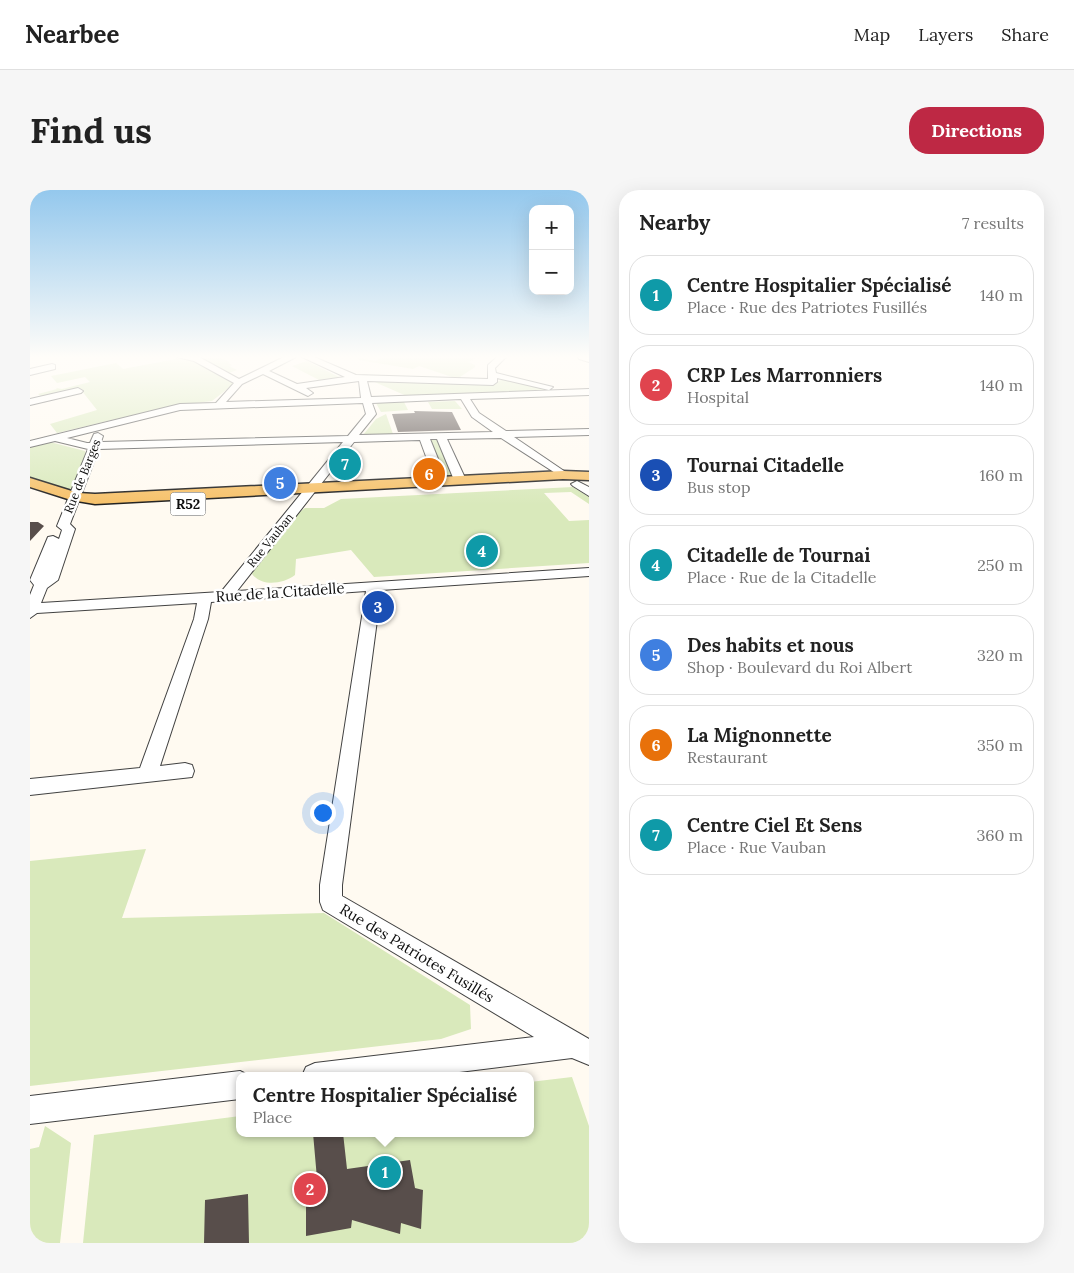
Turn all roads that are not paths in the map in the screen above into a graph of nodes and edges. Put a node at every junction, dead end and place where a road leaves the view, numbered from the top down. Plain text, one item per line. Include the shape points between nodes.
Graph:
1 (197, 406) edge
2 (369, 406) edge
3 (470, 406) edge
4 (102, 426) junction
5 (589, 432) edge
6 (504, 434) junction
7 (424, 436) junction
8 (441, 436) junction
9 (56, 438) junction
10 (352, 438) junction
11 (30, 444) edge
12 (95, 446) junction
13 (562, 475) junction
14 (460, 480) junction
15 (441, 481) junction
16 (30, 482) edge
17 (586, 484) edge
18 (308, 492) junction
19 (30, 494) edge
20 (74, 502) junction
21 (589, 572) edge
22 (374, 586) junction
23 (225, 596) junction
24 (205, 598) junction
25 (31, 610) edge
26 (186, 771) dead end
27 (147, 775) junction
28 (30, 787) edge
29 (580, 1048) edge
30 (353, 1072) edge
31 (236, 1085) edge
32 (30, 1110) edge

1 - 4 street via 180,407
2 - 10 street, Rue Vauban via 371,414
3 - 6 street via 475,415
4 - 9 street
4 - 12 street, Rue de Barges
5 - 6 street
6 - 8 street
6 - 13 street
7 - 8 street
7 - 10 street
7 - 15 street
8 - 14 street
9 - 11 street
9 - 12 street
10 - 12 street
10 - 18 street, Rue Vauban
12 - 20 street, Rue de Barges
13 - 14 main road, R52
13 - 17 main road, R52
14 - 15 main road, R52
15 - 18 main road, R52
16 - 20 main road, R52
17 - 18 main road, R52
18 - 20 main road, R52 via 95,509
18 - 23 street, Rue Vauban
19 - 20 main road, R52
20 - 25 street, Rue de Barges via 64,520 64,526 69,529 51,580 41,585
21 - 22 street, Rue de la Citadelle
22 - 23 street, Rue de la Citadelle
22 - 29 street, Rue des Patriotes Fusillés via 331,885 332,902
23 - 24 street, Rue de la Citadelle
24 - 25 street, Rue de la Citadelle
24 - 27 street via 201,620
26 - 27 street
27 - 28 street
29 - 30 street, Rue des Patriotes Fusillés
31 - 32 street

